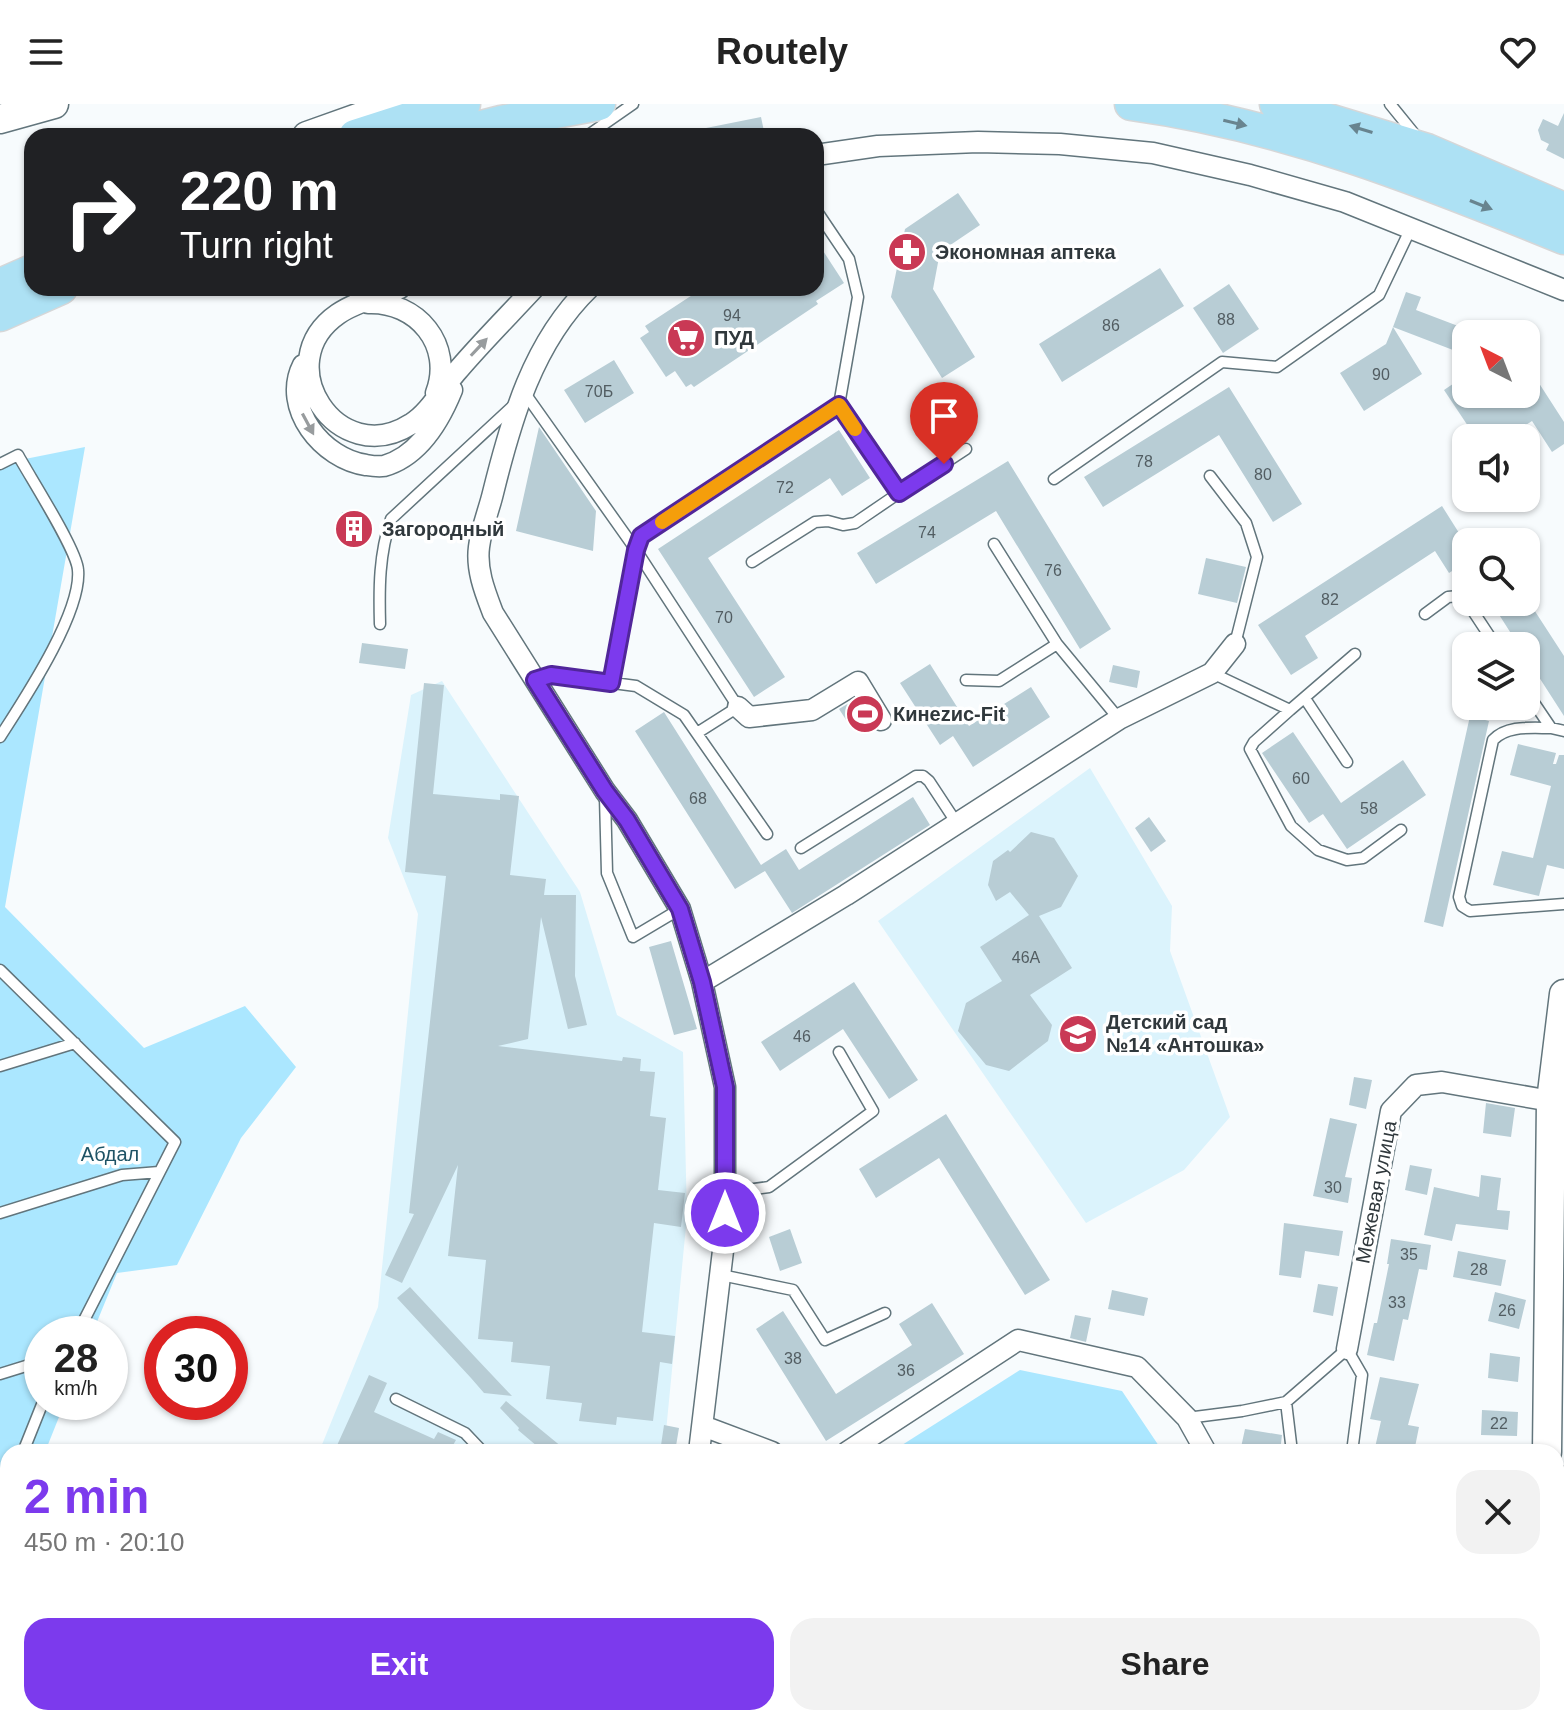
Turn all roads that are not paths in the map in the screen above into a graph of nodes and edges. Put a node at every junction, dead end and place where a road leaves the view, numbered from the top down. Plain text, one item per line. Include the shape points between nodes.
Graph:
1 (54, 104) edge
2 (397, 104) edge
3 (464, 104) edge
4 (599, 104) edge
5 (633, 104) edge
6 (1131, 104) edge
7 (1276, 104) edge
8 (1390, 104) edge
9 (0, 119) edge
10 (330, 128) edge
11 (380, 128) edge
12 (477, 128) edge
13 (598, 128) edge
14 (1427, 150) junction
15 (824, 154) edge
16 (1555, 201) edge
17 (824, 222) edge
18 (1411, 228) junction
19 (1564, 238) edge
20 (24, 258) edge
21 (0, 268) edge
22 (24, 274) edge
23 (0, 285) edge
24 (1564, 290) edge
25 (43, 296) edge
26 (381, 296) edge
27 (527, 296) edge
28 (581, 296) edge
29 (362, 304) junction
30 (0, 315) edge
31 (310, 351) junction
32 (458, 370) junction
33 (520, 396) junction
34 (839, 405) junction
35 (429, 407) junction
36 (966, 449) dead end
37 (0, 464) edge
38 (1210, 476) dead end
39 (1054, 479) dead end
40 (899, 493) junction
41 (994, 544) dead end
42 (636, 550) junction
43 (752, 562) dead end
44 (1452, 597) edge
45 (1425, 614) dead end
46 (380, 624) dead end
47 (1057, 644) junction
48 (1235, 644) joint
49 (1355, 654) dead end
50 (1212, 673) junction
51 (535, 680) junction
52 (966, 680) dead end
53 (611, 683) junction
54 (1306, 700) junction
55 (738, 707) junction
56 (1290, 710) junction
57 (1540, 712) edge
58 (1119, 719) junction
59 (881, 720) dead end
60 (1551, 728) junction
61 (1564, 731) edge
62 (697, 733) junction
63 (0, 737) edge
64 (1347, 762) dead end
65 (605, 791) junction
66 (956, 822) junction
67 (1401, 830) dead end
68 (767, 834) dead end
69 (801, 848) dead end
70 (1564, 904) edge
71 (680, 909) junction
72 (0, 970) edge
73 (702, 982) junction
74 (1564, 994) edge
75 (1562, 1029) edge
76 (75, 1043) junction
77 (839, 1052) dead end
78 (0, 1066) edge
79 (1551, 1101) junction
80 (159, 1172) junction
81 (725, 1193) junction
82 (0, 1213) edge
83 (721, 1275) junction
84 (885, 1313) dead end
85 (86, 1316) edge
86 (1347, 1349) junction
87 (24, 1367) edge
88 (0, 1374) edge
89 (396, 1399) dead end
90 (1286, 1402) junction
91 (1187, 1418) junction
92 (36, 1420) edge
93 (703, 1426) junction
94 (26, 1444) edge
95 (475, 1444) edge
96 (700, 1444) edge
97 (751, 1444) edge
98 (859, 1444) edge
99 (1202, 1444) edge
100 (1291, 1444) edge
101 (1353, 1444) edge
102 (1547, 1444) edge

1 - 9 street
2 - 10 street
3 - 11 main road
4 - 12 main road
5 - 13 lane
6 -> 19 main road via 1294,137
14 -> 7 main road
8 - 14 lane
14 - 16 main road
15 - 18 street via 978,142 1153,153 1345,202
17 - 34 lane via 849,259 858,297
18 - 24 street
18 - 39 lane via 1379,295 1354,313 1277,367 1222,362
20 - 21 street
22 - 23 main road
25 - 30 main road
26 - 29 street
32 -> 27 street
28 - 33 street
29 - 31 street via 339,313 321,329
29 - 35 street via 401,308 431,333 441,370
31 -> 32 street via 297,376 299,404 310,430 341,457 381,467 405,456 427,435 441,415
31 - 35 street via 314,397 327,416 346,429 391,434 413,424
32 - 35 street
33 - 42 lane
33 - 46 lane via 391,519 379,573
33 - 51 street via 479,548 482,581 493,613
34 - 40 lane
34 - 42 lane via 641,536
36 - 40 lane
37 - 63 lane via 18,455 78,570 73,601 38,679
38 - 48 lane via 1246,523 1257,557
40 - 43 lane via 855,523 815,522
41 - 47 lane
42 - 53 lane
42 - 55 lane
44 - 45 lane
47 - 52 lane via 999,681
47 - 58 lane
48 - 50 street
49 - 54 lane
50 - 56 lane
50 - 58 street
51 - 53 lane via 551,675
51 - 65 street
53 - 62 lane via 636,686 684,715
54 - 56 lane
54 - 64 lane
55 - 59 street via 749,717 812,710 858,682
55 - 62 lane
56 - 67 lane via 1250,749 1291,826 1318,850 1347,860 1363,858
57 - 60 lane
58 - 66 street
60 - 61 lane
60 - 70 lane via 1509,730 1493,740 1459,897 1470,911
62 - 68 lane
65 - 71 street
65 - 71 lane via 607,873 633,937
66 - 69 lane via 929,781 916,776
66 - 73 street
71 - 73 street
72 - 76 lane
73 - 81 street via 725,1087
74 - 75 street
75 - 79 street
76 - 78 lane
76 - 80 lane via 175,1142
77 - 81 lane via 873,1111 769,1187
79 - 86 street, Межевая улица via 1442,1082 1416,1085 1391,1111
79 - 102 street
80 - 82 lane via 122,1175
80 - 85 lane
81 - 83 street
83 - 84 lane via 793,1290 825,1340
83 - 93 street
86 - 90 lane
86 - 101 lane via 1362,1375
87 - 88 lane
89 - 95 lane via 465,1433
90 - 91 lane
90 - 100 lane
91 - 98 street via 1137,1367 1018,1340
91 - 99 street
92 - 94 lane
93 - 96 street
93 - 97 street

